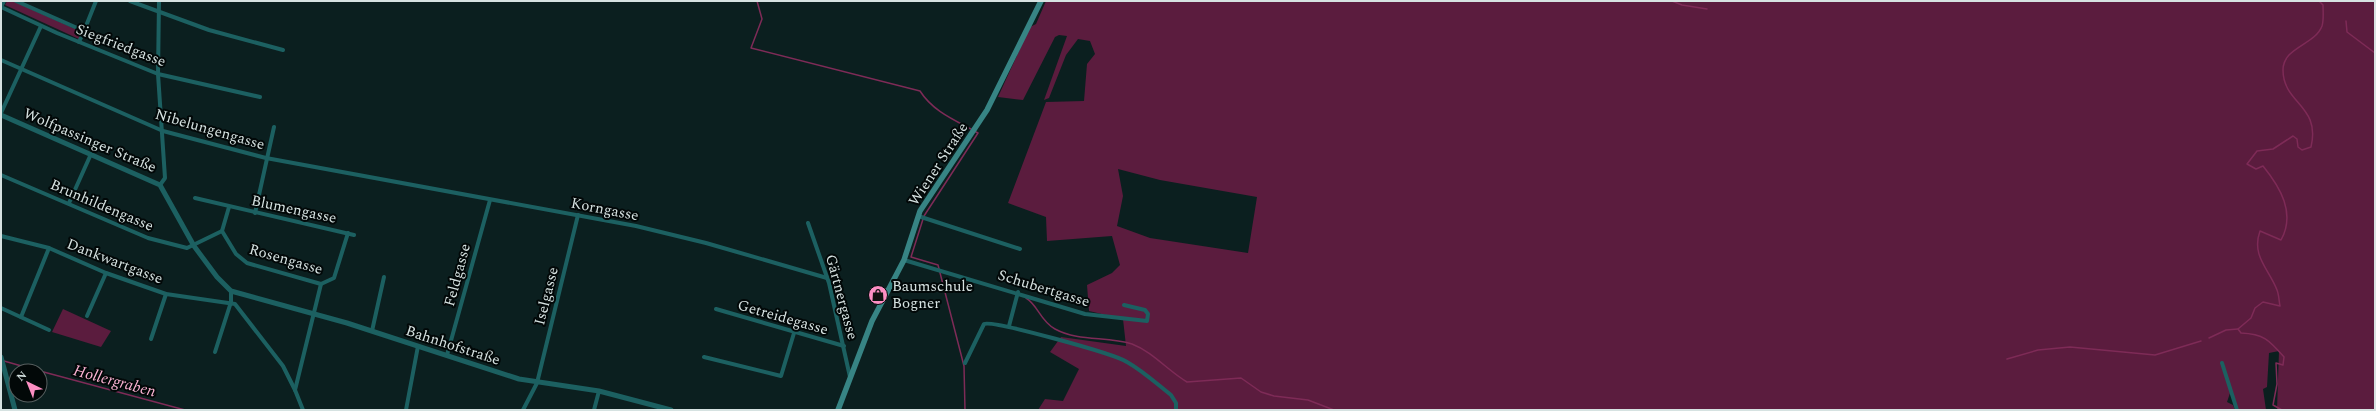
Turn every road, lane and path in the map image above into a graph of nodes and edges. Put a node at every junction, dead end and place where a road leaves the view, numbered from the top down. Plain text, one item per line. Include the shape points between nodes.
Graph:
1 (4, 1) edge
2 (16, 1) edge
3 (96, 1) edge
4 (130, 1) edge
5 (159, 1) edge
6 (1041, 1) edge
7 (1, 7) edge
8 (159, 12) junction
9 (41, 26) junction
10 (84, 31) junction
11 (79, 42) junction
12 (284, 50) dead end
13 (1, 60) edge
14 (22, 69) junction
15 (158, 74) junction
16 (260, 97) dead end
17 (1, 114) edge
18 (274, 127) dead end
19 (163, 131) junction
20 (91, 154) junction
21 (266, 158) junction
22 (1, 175) edge
23 (376, 178) joint
24 (160, 185) junction
25 (195, 198) dead end
26 (490, 200) junction
27 (69, 203) junction
28 (229, 207) junction
29 (255, 212) junction
30 (578, 215) junction
31 (921, 217) junction
32 (808, 223) dead end
33 (222, 231) junction
34 (348, 233) junction
35 (354, 235) dead end
36 (1, 236) edge
37 (194, 246) junction
38 (49, 248) junction
39 (1020, 249) dead end
40 (904, 260) junction
41 (106, 273) junction
42 (384, 277) dead end
43 (827, 278) junction
44 (321, 284) junction
45 (231, 292) junction
46 (166, 294) junction
47 (1018, 294) junction
48 (231, 302) junction
49 (1124, 305) dead end
50 (1, 308) edge
51 (716, 310) dead end
52 (313, 315) junction
53 (88, 316) dead end
54 (21, 317) junction
55 (1009, 326) junction
56 (49, 330) dead end
57 (372, 331) junction
58 (794, 333) junction
59 (150, 339) dead end
60 (418, 346) junction
61 (844, 346) junction
62 (215, 352) dead end
63 (447, 355) junction
64 (704, 357) dead end
65 (1, 358) edge
66 (965, 363) dead end
67 (2222, 363) dead end
68 (851, 378) junction
69 (537, 383) junction
70 (295, 390) junction
71 (599, 391) junction
72 (15, 410) edge
73 (303, 410) edge
74 (406, 410) edge
75 (523, 410) edge
76 (594, 410) edge
77 (671, 410) edge
78 (838, 410) edge
79 (1176, 410) edge
80 (2237, 410) edge

1 - 7 street
2 - 10 street
3 - 10 street
4 - 8 street
5 - 8 street
6 - 31 main road, Wiener Straße via 993,99
7 - 9 street, Siegfriedgasse
8 - 12 street via 209,30
8 - 15 street
9 - 11 street, Siegfriedgasse
9 - 14 street
10 - 11 street
11 - 15 street, Siegfriedgasse
13 - 14 street, Nibelungengasse
14 - 17 street
14 - 19 street, Nibelungengasse
15 - 16 street, Siegfriedgasse
15 - 19 street
17 - 20 street, Wolfpassinger Straße
18 - 21 street
19 - 21 street, Nibelungengasse
19 - 24 street via 165,178
20 - 24 street, Wolfpassinger Straße
20 - 27 street
21 - 23 street, Nibelungengasse
21 - 29 street
22 - 27 street, Brunhildengasse
23 - 26 street, Korngasse
24 - 37 street, Wolfpassinger Straße
25 - 28 street, Blumengasse
26 - 30 street, Korngasse
26 - 63 street, Feldgasse
27 - 37 street, Brunhildengasse via 148,238 172,246
28 - 29 street, Blumengasse
28 - 33 street
29 - 34 street, Blumengasse
30 - 43 street, Korngasse via 706,243
30 - 69 street, Iselgasse
31 - 39 street
31 - 40 main road, Wiener Straße
32 - 43 street, Gärtnergasse
33 - 37 street
33 - 44 street, Rosengasse via 236,254 247,263
34 - 35 street, Blumengasse
34 - 44 street, Rosengasse via 334,278
36 - 38 street, Dankwartgasse
37 - 45 street, Wolfpassinger Straße
38 - 41 street, Dankwartgasse
38 - 54 street
40 - 47 street, Schubertgasse
40 - 68 main road, Wiener Straße via 872,321
41 - 46 street, Dankwartgasse
41 - 53 street
42 - 57 street
43 - 61 street, Gärtnergasse
44 - 52 street
45 - 48 street
45 - 52 street, Bahnhofstraße
46 - 48 street, Dankwartgasse
46 - 59 street
47 - 49 street, Schubertgasse via 1085,314 1147,321 1148,314 1145,310
47 - 55 street
48 - 62 street
48 - 70 street via 283,366
50 - 54 street
51 - 58 street, Getreidegasse
52 - 57 street, Bahnhofstraße
52 - 70 street
54 - 56 street
55 - 66 street via 988,322 984,324
55 - 79 street via 1124,360 1171,395 1176,403
57 - 60 street, Bahnhofstraße
58 - 61 street, Getreidegasse
58 - 64 street via 781,376
60 - 63 street, Bahnhofstraße
60 - 74 street
61 - 68 street, Gärtnergasse
63 - 69 street, Bahnhofstraße
65 - 72 street
67 - 80 street
68 - 78 main road, Wiener Straße
69 - 71 street, Bahnhofstraße
69 - 75 street, Iselgasse
70 - 73 street
71 - 76 street
71 - 77 street, Bahnhofstraße

